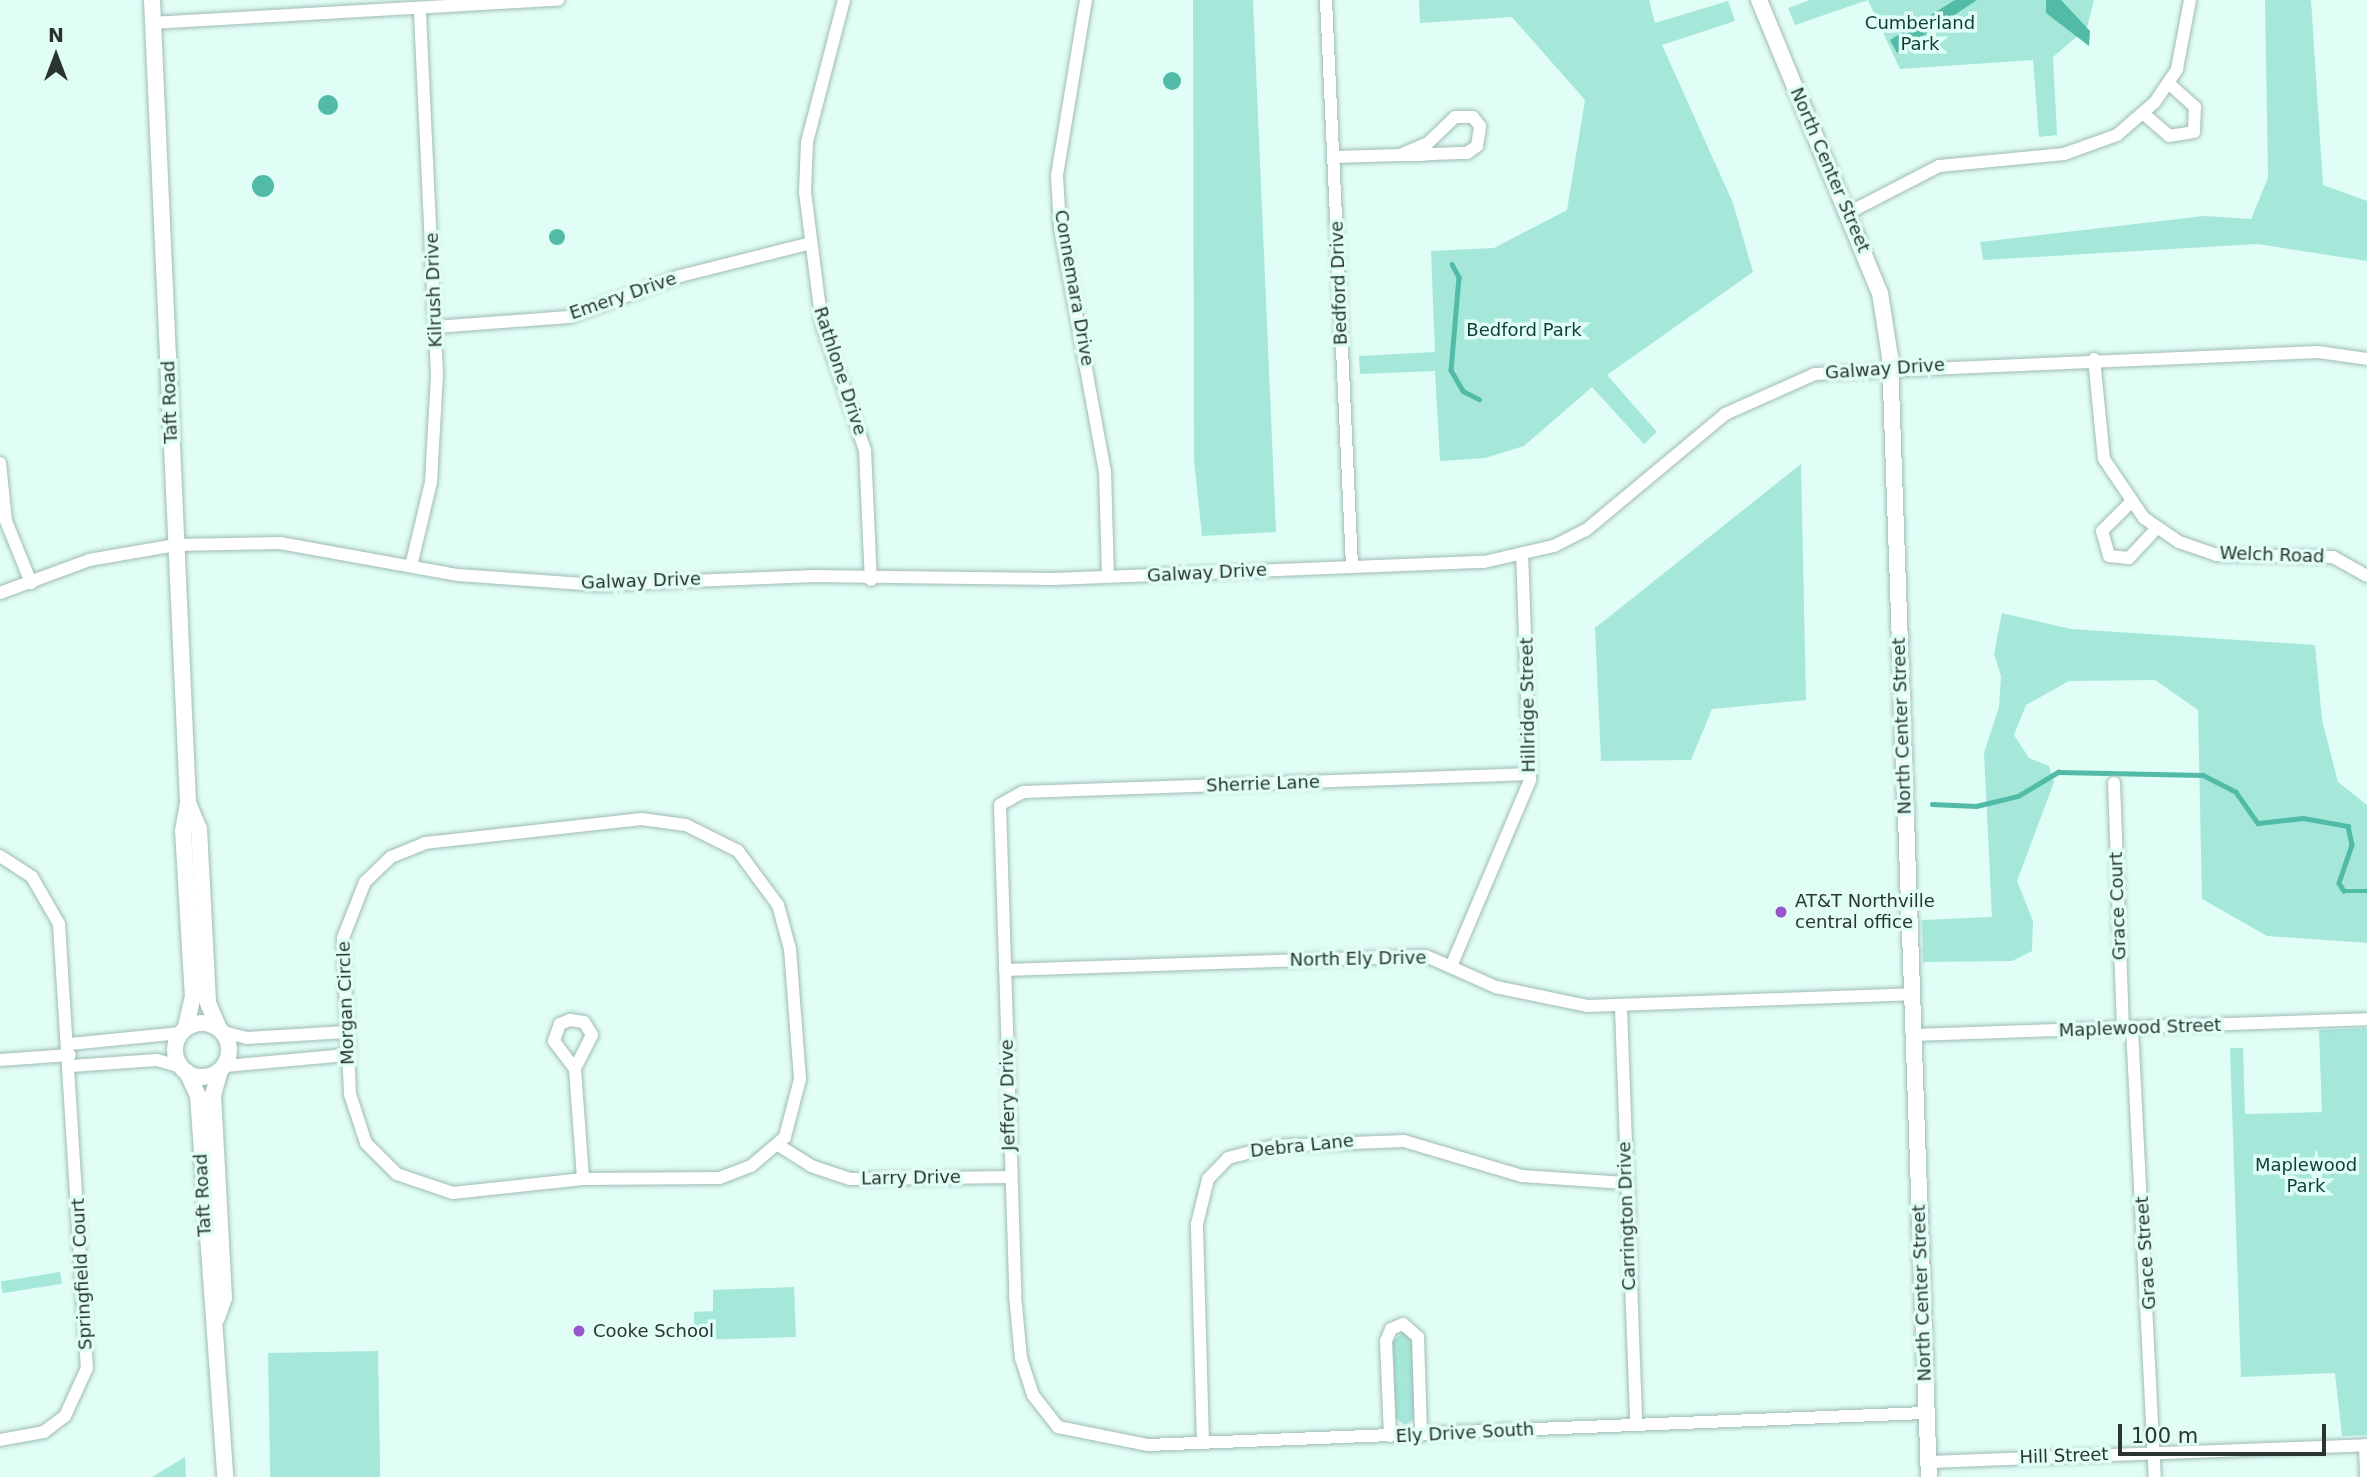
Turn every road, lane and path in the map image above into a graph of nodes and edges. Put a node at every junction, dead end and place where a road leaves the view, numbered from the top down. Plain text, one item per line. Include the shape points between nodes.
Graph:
1 (152, 0) edge
2 (558, 0) edge
3 (844, 0) edge
4 (1086, 0) edge
5 (1326, 0) edge
6 (1759, 0) edge
7 (2190, 0) edge
8 (420, 11) junction
9 (153, 23) junction
10 (2168, 83) junction
11 (2144, 114) junction
12 (1399, 155) junction
13 (1334, 157) junction
14 (1850, 212) junction
15 (807, 244) junction
16 (435, 327) junction
17 (2094, 359) junction
18 (2367, 359) edge
19 (1891, 367) junction
20 (0, 463) edge
21 (2129, 504) junction
22 (2157, 528) junction
23 (176, 545) junction
24 (1522, 556) junction
25 (411, 566) junction
26 (1352, 566) junction
27 (2367, 576) edge
28 (1108, 577) junction
29 (871, 580) junction
30 (31, 583) junction
31 (0, 593) edge
32 (1530, 774) junction
33 (2114, 783) dead end
34 (188, 803) junction
35 (1000, 805) joint
36 (0, 856) edge
37 (1452, 964) junction
38 (1005, 970) junction
39 (1911, 994) junction
40 (1621, 1008) junction
41 (2367, 1019) edge
42 (221, 1029) junction
43 (2127, 1029) junction
44 (183, 1030) junction
45 (346, 1032) junction
46 (1913, 1035) junction
47 (70, 1055) junction
48 (347, 1055) junction
49 (0, 1060) edge
50 (222, 1068) junction
51 (575, 1069) dead end
52 (184, 1070) junction
53 (778, 1145) junction
54 (1010, 1177) junction
55 (583, 1178) junction
56 (1625, 1183) junction
57 (217, 1318) junction
58 (1028, 1384) joint
59 (1927, 1413) junction
60 (1636, 1425) junction
61 (1421, 1435) junction
62 (1391, 1436) junction
63 (0, 1440) edge
64 (1203, 1443) junction
65 (2366, 1445) edge
66 (2153, 1453) junction
67 (1929, 1470) edge
68 (225, 1477) edge
69 (2155, 1477) edge
70 (2366, 1477) edge

1 - 9 street, Taft Road
2 - 8 street
3 - 15 street, Rathlone Drive via 807,142
4 - 28 street, Connemara Drive via 1058,176 1060,227 1105,471
5 - 13 street, Bedford Drive
6 - 14 street, North Center Street
7 - 10 street via 2183,54
8 - 9 street
8 - 16 street, Kilrush Drive
9 - 23 street, Taft Road
10 - 11 street
10 - 11 street via 2195,107 2194,132 2169,136
11 - 14 street via 2082,150 1939,166
12 - 12 street via 1467,153 1477,146 1480,127 1473,117 1455,117 1428,143
12 - 13 street
13 - 26 street, Bedford Drive
14 - 19 street, North Center Street via 1880,293
15 - 16 street, Emery Drive via 680,276 569,317
15 - 29 street, Rathlone Drive via 821,324 865,450
16 - 25 street, Kilrush Drive via 432,471
17 - 18 street, Galway Drive via 2318,352
17 - 19 street, Galway Drive
17 - 21 street, Welch Road via 2104,459
19 - 24 street, Galway Drive via 1815,374 1752,398 1686,443 1586,530
19 - 39 street, North Center Street
20 - 30 street via 6,520
21 - 22 street, Welch Road
21 - 22 street via 2102,531 2109,556 2129,558
22 - 27 street, Welch Road via 2216,555 2333,557
23 - 25 street, Galway Drive via 280,543
23 - 30 street, Galway Drive via 89,560
23 - 34 street, Taft Road
24 - 26 street, Galway Drive
24 - 32 street, Hillridge Street
25 - 29 street, Galway Drive via 552,584
26 - 28 street, Galway Drive
28 - 29 street, Galway Drive
30 - 31 street, Galway Drive
32 - 35 street, Sherrie Lane via 1023,792
32 - 37 street, Hillridge Street via 1525,802
33 - 43 street, Grace Court
34 - 42 street, Taft Road via 199,830 208,1003
34 - 44 street, Taft Road via 183,830 193,996
35 - 38 street, Jeffery Drive
36 - 47 street, Springfield Court via 32,877 56,916
37 - 38 street, North Ely Drive via 1426,956
37 - 40 street, North Ely Drive via 1496,987 1543,1000
38 - 54 street, Jeffery Drive
39 - 40 street, North Ely Drive
39 - 46 street, North Center Street
40 - 56 street, Carrington Drive
41 - 43 street, Maplewood Street
42 - 44 street via 202,1022
42 - 45 street via 247,1038
42 - 50 street via 230,1048
43 - 46 street, Maplewood Street
43 - 66 street, Grace Street
44 - 47 street
44 - 52 street via 174,1049
45 - 48 street, Morgan Circle
45 - 53 street, Morgan Circle via 344,927 365,883 391,857 442,840 620,820 686,825 738,851 782,915 800,1079 791,1125
46 - 59 street, North Center Street
47 - 49 street
47 - 52 street via 158,1060
47 - 63 street, Springfield Court via 85,1382 54,1425
48 - 50 street
48 - 55 street, Morgan Circle via 351,1105 366,1143 417,1186 453,1193
50 - 52 street via 204,1077
50 - 57 street, Taft Road via 213,1095 224,1298
51 - 55 street
52 - 57 street, Taft Road via 198,1096 208,1299
53 - 54 street, Larry Drive via 811,1166 850,1179
53 - 55 street, Morgan Circle via 751,1166 719,1178
54 - 58 street, Jeffery Drive via 1018,1340
56 - 60 street, Carrington Drive
56 - 64 street, Debra Lane via 1522,1176 1404,1141 1274,1146 1228,1158 1208,1179 1197,1224
57 - 68 street, Taft Road
58 - 64 street, Ely Drive South via 1048,1418 1078,1435 1117,1443
59 - 60 street, Ely Drive South
59 - 67 street, North Center Street
60 - 61 street, Ely Drive South
61 - 62 street, Ely Drive South
61 - 62 street via 1418,1337 1403,1324 1391,1329 1386,1341
62 - 64 street, Ely Drive South
65 - 66 street, Hill Street
65 - 70 street
66 - 67 street, Hill Street
66 - 69 street, Grace Street

